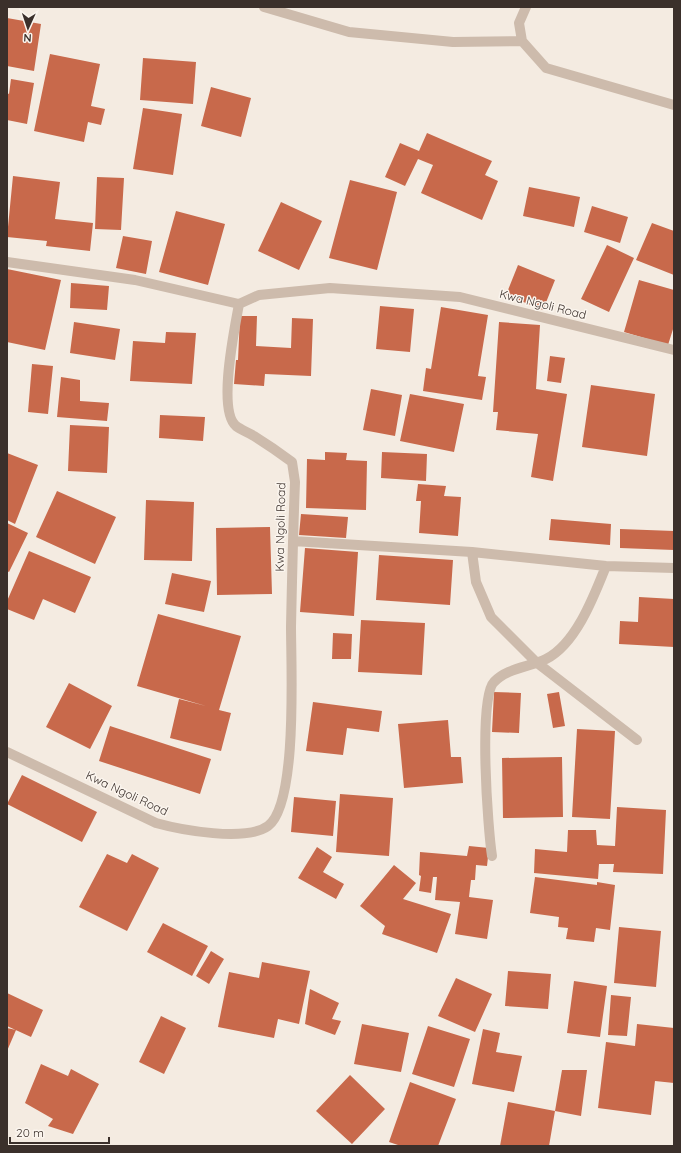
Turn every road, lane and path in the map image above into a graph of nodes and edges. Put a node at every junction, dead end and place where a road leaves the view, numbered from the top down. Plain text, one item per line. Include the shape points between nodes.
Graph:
1 (264, 7) edge
2 (526, 7) edge
3 (522, 41) junction
4 (674, 105) edge
5 (7, 262) edge
6 (239, 304) junction
7 (674, 350) edge
8 (293, 542) junction
9 (472, 552) junction
10 (606, 566) junction
11 (674, 568) edge
12 (536, 662) junction
13 (637, 740) dead end
14 (7, 752) edge
15 (492, 856) dead end

1 - 3 street via 349,32 453,42
2 - 3 street via 519,22
3 - 4 street via 546,68
5 - 6 street via 135,280
6 - 7 street, Kwa Ngoli Road via 259,295 330,288 460,297
6 - 8 street, Kwa Ngoli Road via 229,369 226,403 229,417 235,425 292,462 295,482
8 - 9 street
8 - 14 street, Kwa Ngoli Road via 291,737 281,801 269,825 260,830 238,834 178,829 156,822
9 - 10 street
9 - 12 street via 476,582 491,617
10 - 11 street
10 - 12 street via 570,638 554,654
12 - 13 street
12 - 15 street via 498,678 492,683 489,691 485,765 488,831

